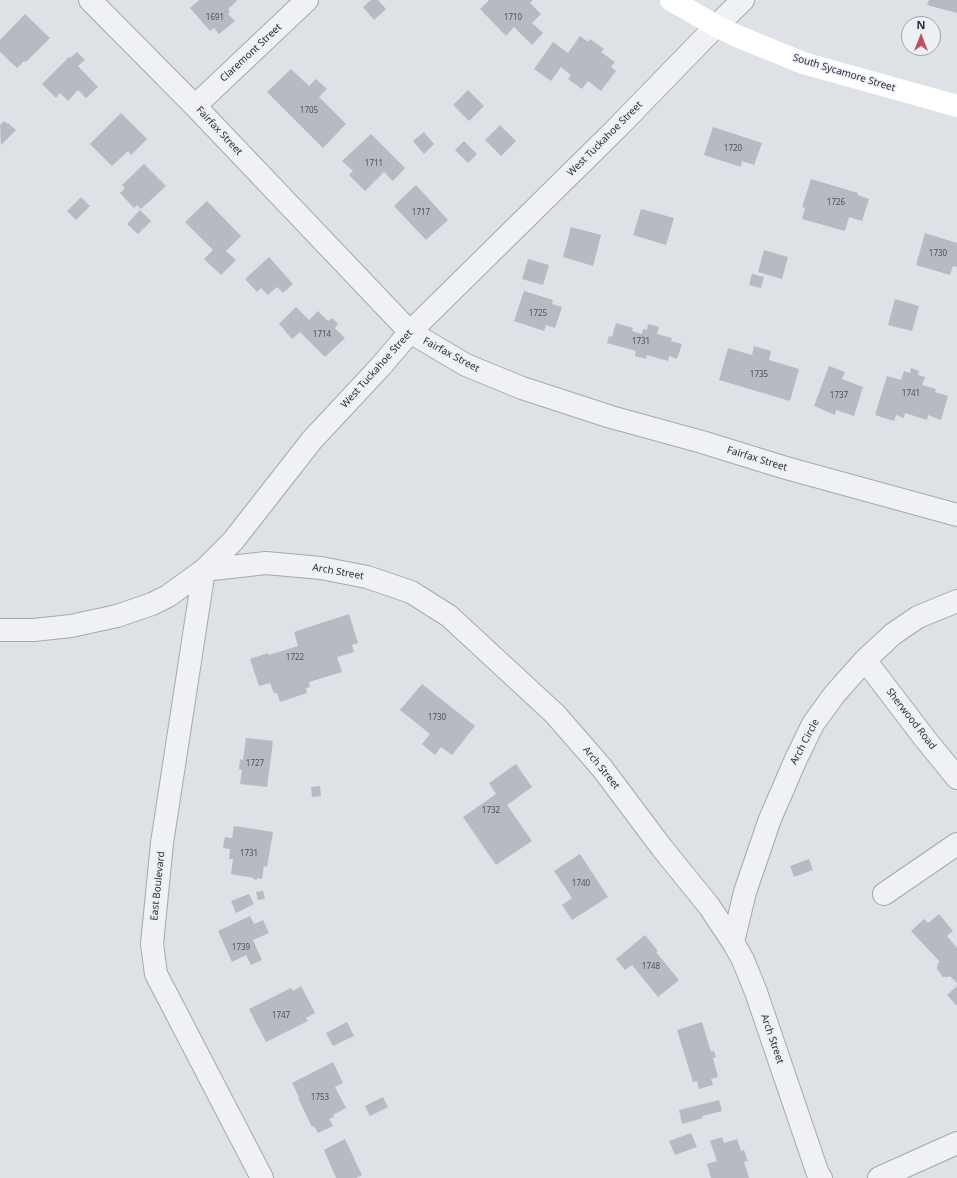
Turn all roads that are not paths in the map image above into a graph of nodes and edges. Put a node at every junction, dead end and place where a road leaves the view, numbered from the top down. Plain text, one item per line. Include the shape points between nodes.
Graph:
1 (90, 0) edge
2 (306, 0) edge
3 (671, 0) edge
4 (743, 0) edge
5 (716, 26) junction
6 (195, 106) junction
7 (957, 106) edge
8 (410, 332) junction
9 (957, 515) edge
10 (204, 570) junction
11 (957, 601) edge
12 (0, 630) edge
13 (865, 660) junction
14 (957, 778) edge
15 (957, 844) edge
16 (884, 894) dead end
17 (733, 942) junction
18 (957, 1143) edge
19 (262, 1178) edge
20 (821, 1178) edge
21 (879, 1178) edge

1 - 6 street, Fairfax Street
2 - 6 street, Claremont Street
3 - 5 main road, South Sycamore Street
4 - 5 street, West Tuckahoe Street
5 - 7 main road, South Sycamore Street via 803,63
5 - 8 street, West Tuckahoe Street via 617,128
6 - 8 street, Fairfax Street
8 - 9 street, Fairfax Street via 466,364 522,388 611,417
8 - 10 street, West Tuckahoe Street via 312,440 233,541
10 - 12 street, West Tuckahoe Street via 168,596 116,616 71,626
10 - 17 street, Arch Street via 266,563 322,568 367,577 411,592 448,616 555,714 602,768 709,906
10 - 19 street, East Boulevard via 162,843 152,944 156,974
11 - 13 street, Arch Circle via 918,617 893,634
13 - 14 street, Sherwood Road
13 - 17 street, Arch Circle via 813,724 796,759 767,826
15 - 16 street
17 - 20 street, Arch Street via 756,992
18 - 21 street

